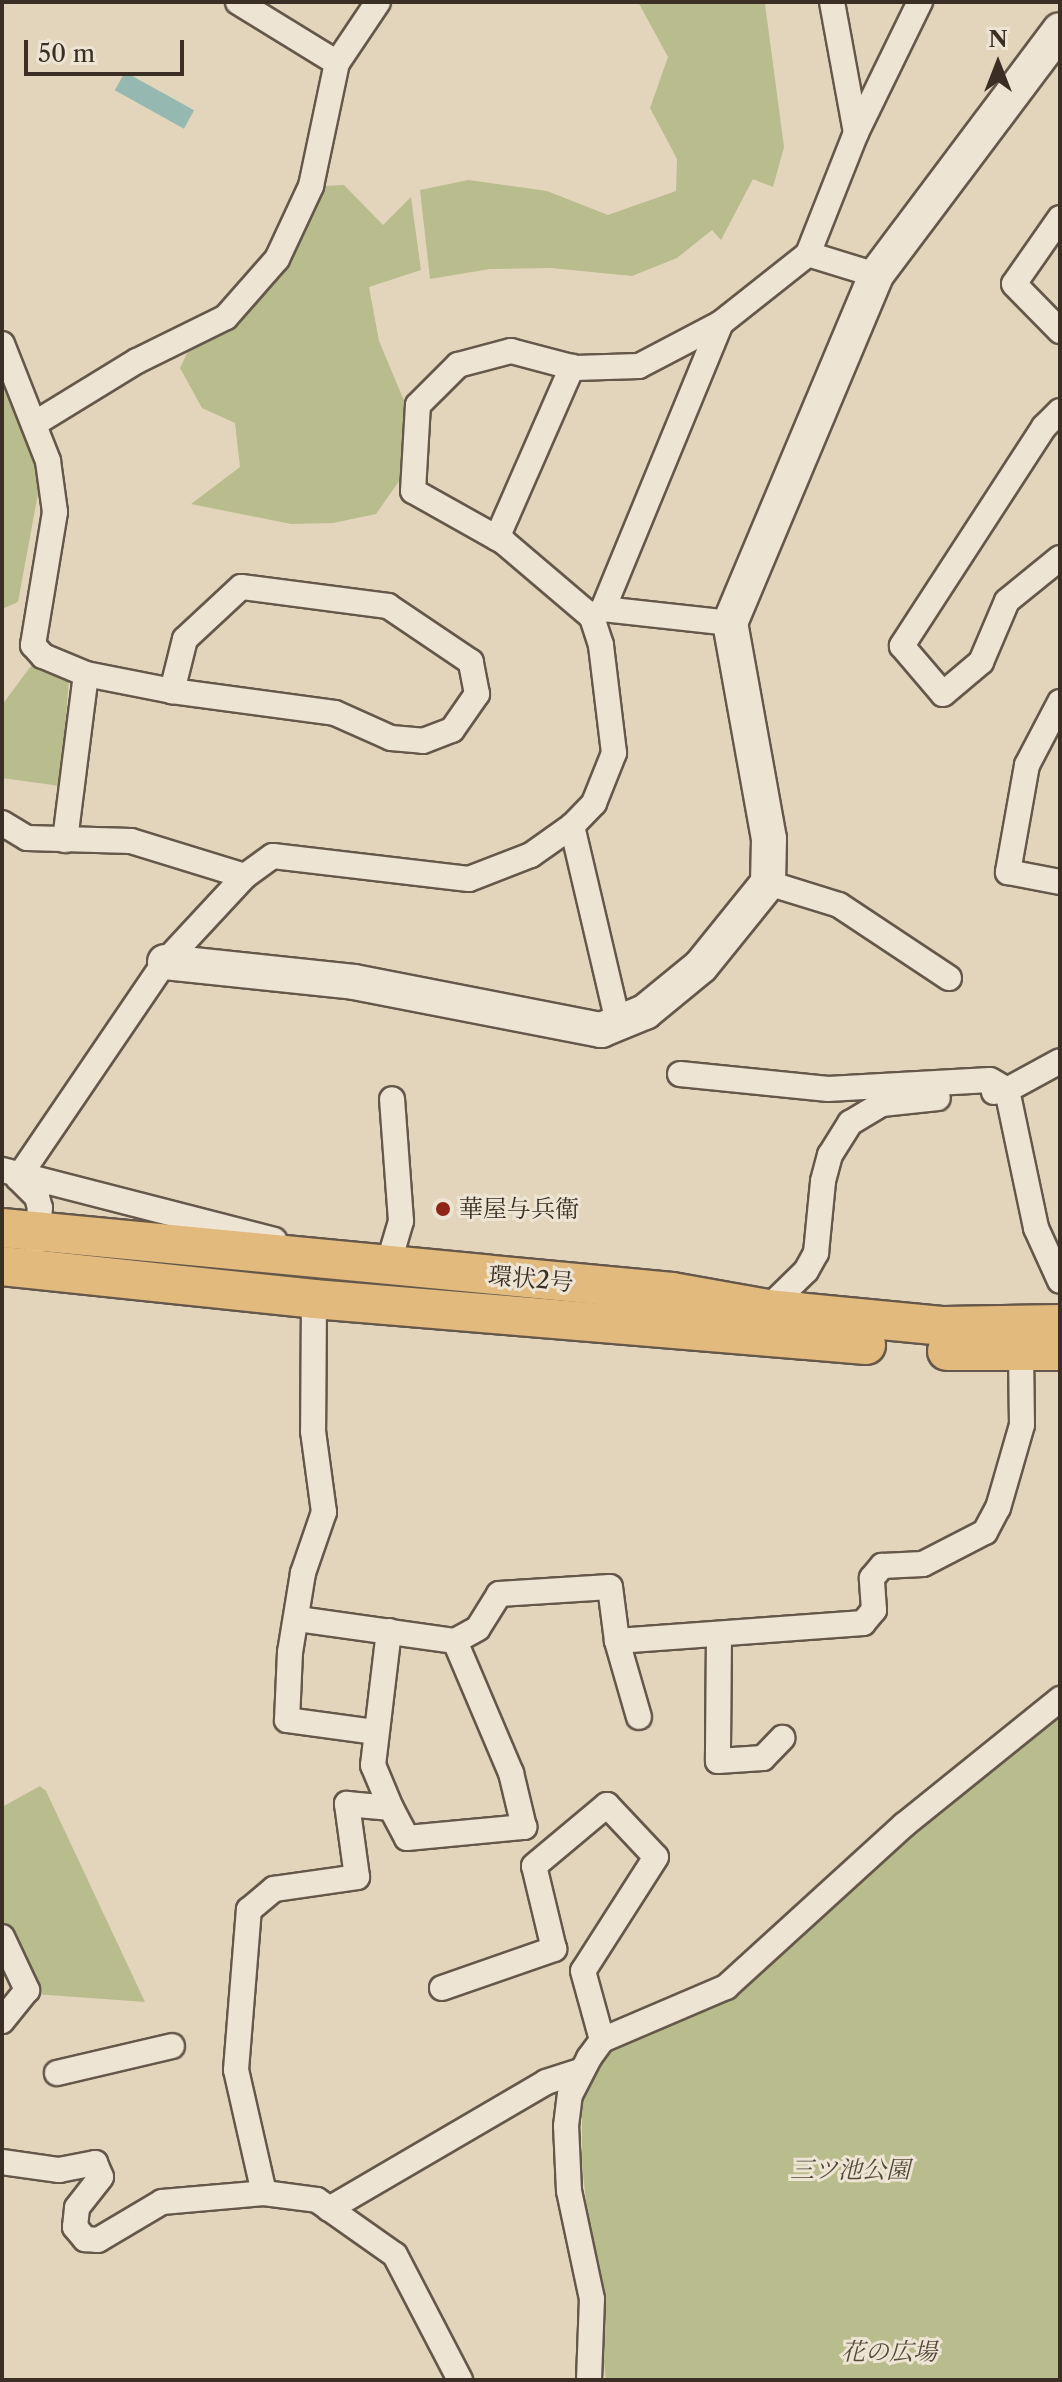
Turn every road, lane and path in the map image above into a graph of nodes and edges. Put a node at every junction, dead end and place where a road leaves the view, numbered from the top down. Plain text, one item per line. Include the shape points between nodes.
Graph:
1 (238, 2) edge
2 (378, 2) edge
3 (832, 2) edge
4 (920, 2) edge
5 (1060, 30) edge
6 (337, 63) junction
7 (856, 133) junction
8 (1060, 218) edge
9 (808, 254) junction
10 (876, 275) junction
11 (721, 323) junction
12 (1060, 331) edge
13 (2, 344) edge
14 (572, 367) junction
15 (1060, 411) edge
16 (34, 424) junction
17 (497, 538) junction
18 (1060, 558) edge
19 (597, 613) junction
20 (730, 623) junction
21 (86, 674) junction
22 (172, 691) junction
23 (1060, 702) edge
24 (2, 823) edge
25 (572, 826) junction
26 (65, 840) junction
27 (245, 876) junction
28 (1060, 882) edge
29 (768, 883) junction
30 (165, 962) junction
31 (949, 978) dead end
32 (619, 1027) junction
33 (1060, 1061) edge
34 (680, 1074) dead end
35 (1007, 1090) junction
36 (392, 1099) dead end
37 (10, 1174) edge
38 (20, 1230) edge
39 (389, 1262) junction
40 (18, 1268) edge
41 (1059, 1279) edge
42 (314, 1299) junction
43 (767, 1309) junction
44 (1060, 1324) edge
45 (1060, 1351) edge
46 (1021, 1354) junction
47 (298, 1619) junction
48 (389, 1631) junction
49 (719, 1634) junction
50 (455, 1641) junction
51 (617, 1641) junction
52 (1060, 1699) edge
53 (639, 1717) dead end
54 (375, 1732) junction
55 (782, 1738) dead end
56 (391, 1808) junction
57 (2, 1937) edge
58 (442, 1988) dead end
59 (2, 2021) edge
60 (602, 2040) junction
61 (172, 2046) dead end
62 (580, 2071) junction
63 (57, 2073) dead end
64 (2, 2162) edge
65 (264, 2193) junction
66 (329, 2209) junction
67 (460, 2380) edge
68 (589, 2380) edge

1 - 6 street
2 - 6 street
3 - 7 street
4 - 7 street
5 - 10 street
6 - 16 street via 311,186 277,259 226,317 137,361
7 - 9 street
8 - 12 street via 1014,284
9 - 10 street
9 - 11 street
10 - 20 street
11 - 14 street via 639,366
11 - 19 street
13 - 16 street
14 - 17 street
14 - 17 street via 511,351 458,365 418,405 413,491
15 - 18 street via 1044,427 902,646 943,694 981,662 1007,601
16 - 21 street via 48,461 55,512 33,645 43,656
17 - 19 street
19 - 20 street
19 - 25 street via 614,753 594,803
20 - 29 street via 769,839
21 - 22 street
21 - 26 street
22 - 22 street via 335,713 391,738 423,741 452,730 477,694 471,662 388,606 241,587 185,639
23 - 28 street via 1027,765 1008,872
24 - 26 street via 27,838
25 - 27 street via 531,855 469,879 273,856
25 - 32 street
26 - 27 street via 131,841
27 - 30 street
29 - 31 street via 839,905
29 - 32 street via 689,978
30 - 32 street via 354,982 577,1029
30 - 37 street
33 - 35 street
34 - 35 street via 828,1089 990,1080
35 - 41 street via 1036,1228
35 - 43 street via 882,1104 850,1123 830,1155 823,1181 816,1253 806,1271
36 - 39 street via 401,1221
37 - 38 street via 37,1197
37 - 39 street via 311,1251
38 - 39 main road, 環状2号
38 - 40 street
39 - 43 main road, 環状2号 via 672,1292
40 - 42 main road, 環状2号
42 - 46 main road, 環状2号
42 - 47 street via 313,1431 324,1512 303,1573
43 - 44 main road, 環状2号 via 944,1326
45 - 46 main road, 環状2号
46 - 49 street via 1022,1425 998,1508 985,1532 923,1564 882,1566 872,1578 874,1610 863,1623
47 - 48 street
47 - 54 street via 290,1652 287,1720
48 - 50 street
48 - 54 street
49 - 51 street
49 - 55 street via 718,1761 763,1758
50 - 51 street via 478,1628 499,1594 610,1587
50 - 56 street via 511,1773 524,1827 407,1838
51 - 53 street
52 - 60 street via 904,1825 726,1987
54 - 56 street via 373,1765
56 - 65 street via 347,1804 357,1877 274,1889 249,1910 236,2070
57 - 59 street via 27,1990
58 - 60 street via 554,1949 534,1866 607,1805 656,1857 583,1971
60 - 62 street
61 - 63 street
62 - 66 street via 546,2082
62 - 68 street via 566,2126 569,2191 592,2299
64 - 65 street via 59,2170 95,2163 101,2177 77,2208 75,2227 85,2239 98,2240 162,2202
65 - 66 street via 317,2200
66 - 67 street via 395,2255

